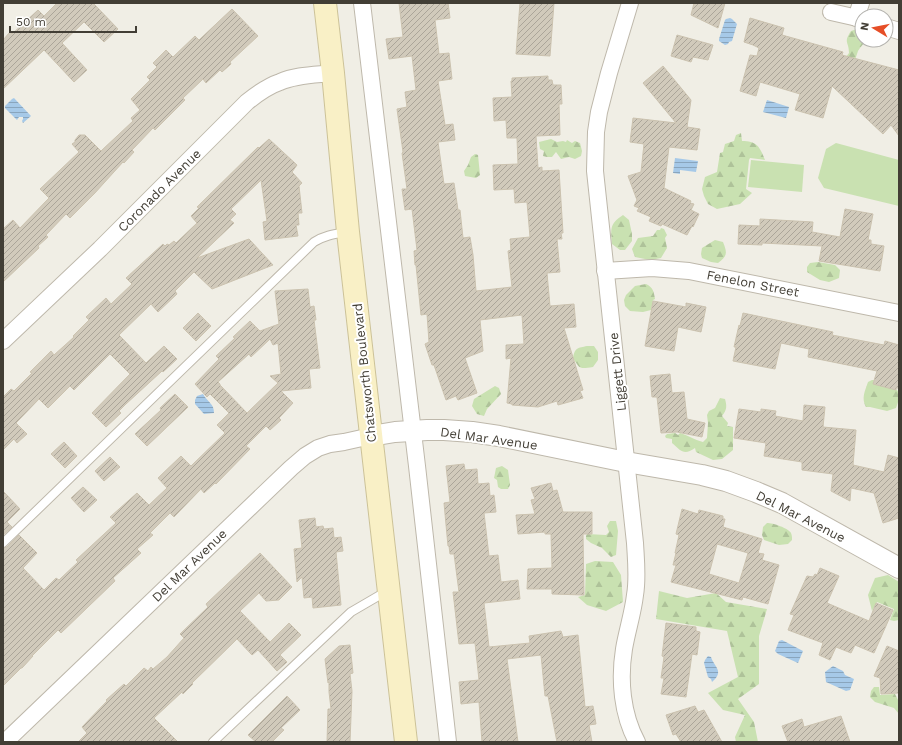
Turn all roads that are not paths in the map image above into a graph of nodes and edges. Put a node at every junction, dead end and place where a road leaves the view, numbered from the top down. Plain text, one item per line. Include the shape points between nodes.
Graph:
1 (325, 3) edge
2 (362, 3) edge
3 (630, 3) edge
4 (831, 12) dead end
5 (854, 13) edge
6 (333, 73) junction
7 (348, 232) junction
8 (605, 270) junction
9 (899, 312) edge
10 (3, 342) edge
11 (412, 431) junction
12 (371, 436) junction
13 (626, 462) junction
14 (3, 543) edge
15 (899, 568) edge
16 (389, 590) junction
17 (5, 742) edge
18 (213, 742) edge
19 (406, 742) edge
20 (448, 742) edge
21 (637, 742) edge

1 - 6 main road, Chatsworth Boulevard
2 - 11 street
3 - 8 street, Liggett Drive via 602,100 596,132 595,171
4 - 5 street
6 - 7 main road, Chatsworth Boulevard
6 - 10 street, Coronado Avenue via 280,82 266,88 247,102
7 - 12 main road, Chatsworth Boulevard
7 - 14 lane via 321,237 314,242
8 - 9 street, Fenelon Street via 652,268 689,271
8 - 13 street, Liggett Drive
11 - 12 street, Del Mar Avenue
11 - 13 street, Del Mar Avenue via 472,432
11 - 20 street
12 - 16 main road, Chatsworth Boulevard
12 - 17 street, Del Mar Avenue via 326,445 305,456
13 - 15 street, Del Mar Avenue via 708,477 756,492 782,503
13 - 21 street, Liggett Drive via 637,577 624,649 622,690 625,710
16 - 18 lane via 351,612
16 - 19 main road, Chatsworth Boulevard

